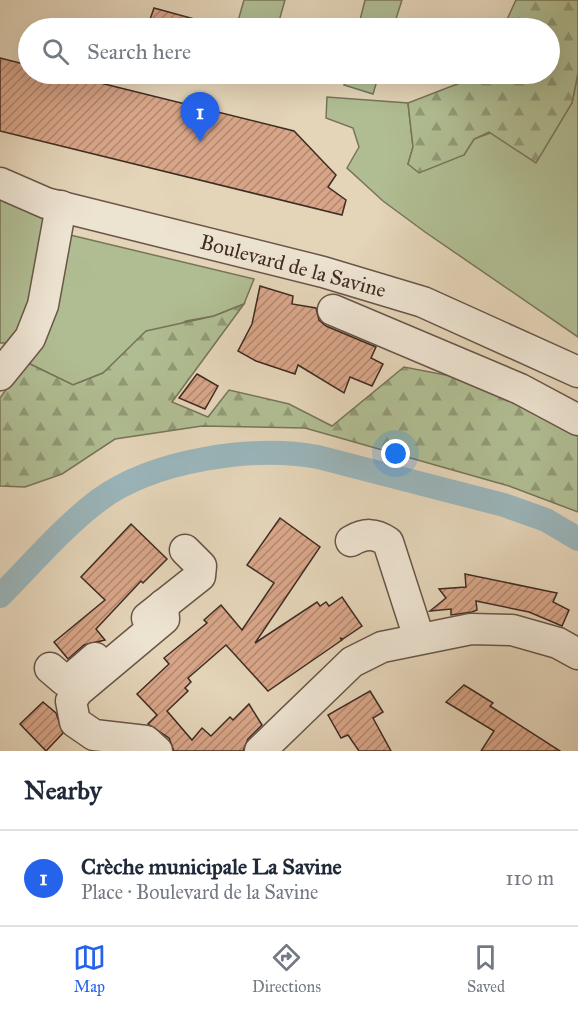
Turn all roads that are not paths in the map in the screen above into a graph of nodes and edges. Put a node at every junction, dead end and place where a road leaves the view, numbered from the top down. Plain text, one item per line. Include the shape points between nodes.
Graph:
1 (0, 183) edge
2 (62, 206) junction
3 (333, 310) dead end
4 (578, 372) edge
5 (0, 375) edge
6 (578, 420) edge
7 (351, 542) dead end
8 (185, 550) dead end
9 (163, 605) junction
10 (418, 638) junction
11 (578, 654) edge
12 (50, 668) dead end
13 (157, 751) edge
14 (260, 751) edge

1 - 2 street, Boulevard de la Savine
2 - 4 street, Boulevard de la Savine via 323,272 423,302
2 - 5 street via 43,305 30,338
3 - 6 street via 520,389
7 - 10 street via 363,535 378,536 388,542
8 - 9 street via 201,566 200,576
9 - 12 street via 73,677 64,680
9 - 13 street via 164,619 71,701 75,722 94,735 146,741
10 - 11 street via 471,629 512,630
10 - 14 street via 382,647 352,662

